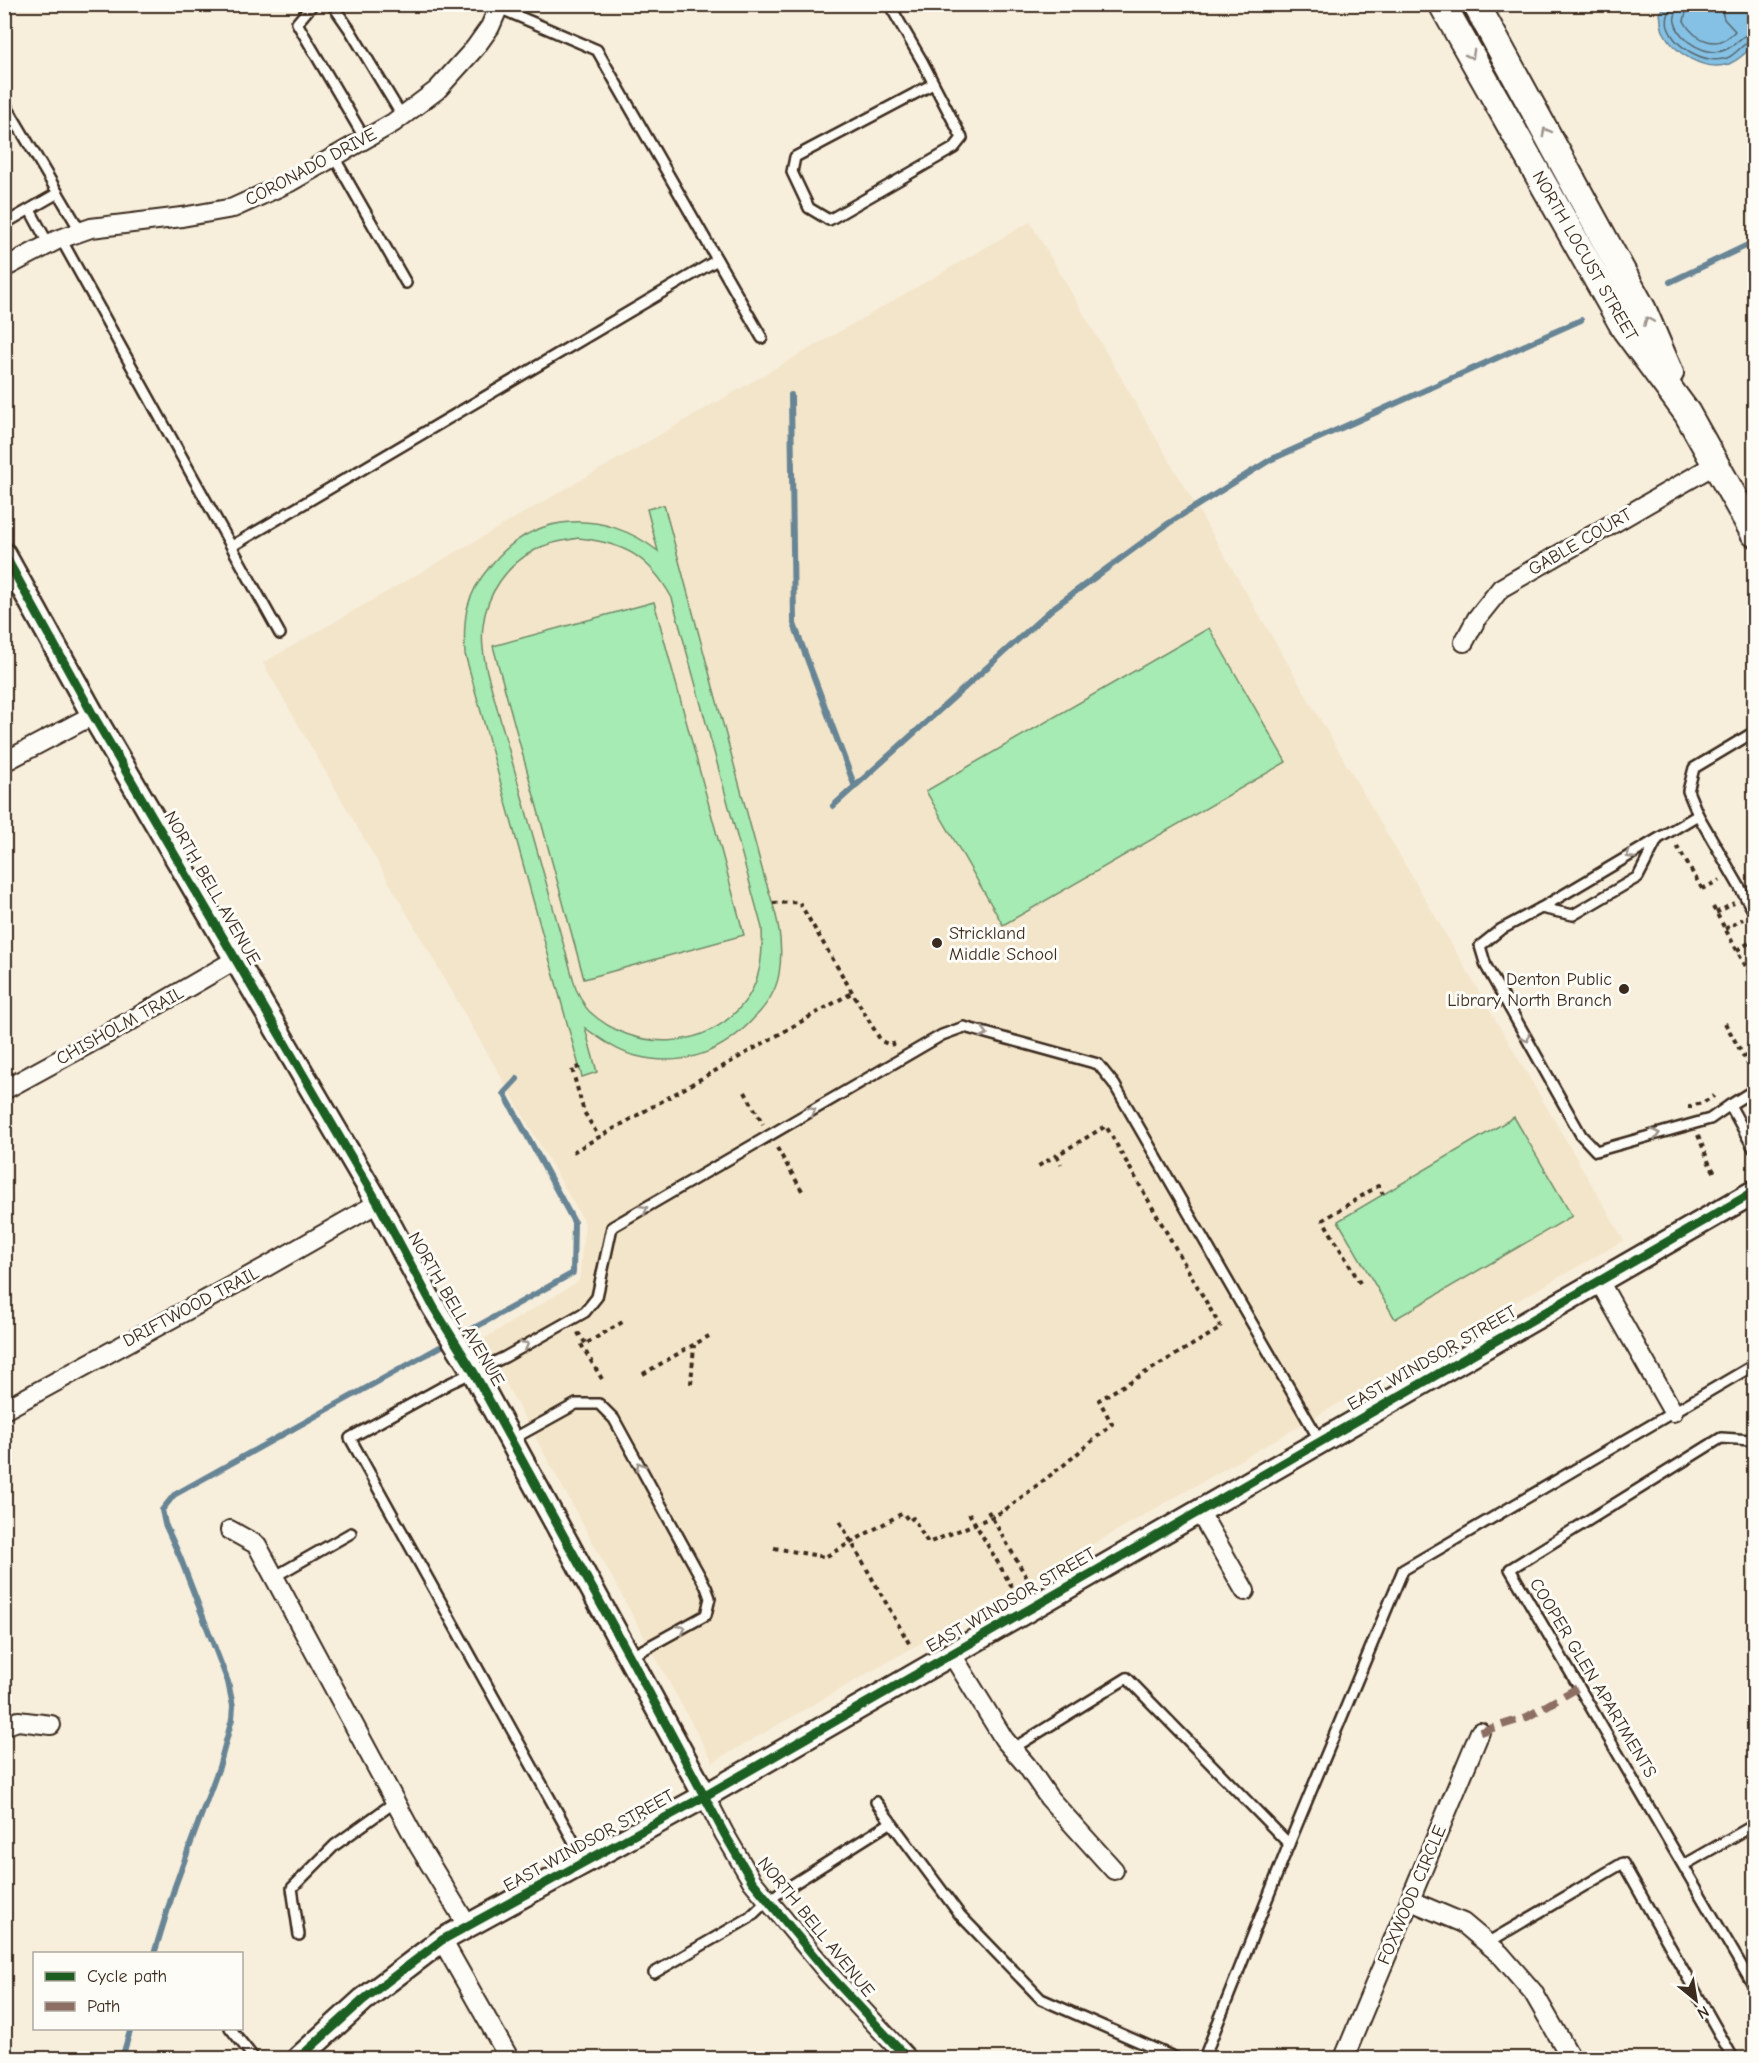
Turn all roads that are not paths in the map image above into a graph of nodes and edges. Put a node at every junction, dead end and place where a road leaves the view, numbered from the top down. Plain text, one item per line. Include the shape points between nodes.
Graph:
1 (313, 4) edge
2 (332, 4) edge
3 (889, 4) edge
4 (1442, 4) edge
5 (1476, 4) edge
6 (499, 6) edge
7 (933, 84) junction
8 (4, 102) edge
9 (402, 116) junction
10 (365, 139) junction
11 (334, 157) junction
12 (58, 193) junction
13 (30, 210) junction
14 (4, 224) edge
15 (81, 232) junction
16 (55, 242) junction
17 (717, 260) junction
18 (4, 268) edge
19 (406, 283) dead end
20 (762, 338) dead end
21 (1688, 413) junction
22 (1716, 464) junction
23 (1755, 533) edge
24 (232, 546) junction
25 (4, 554) edge
26 (280, 634) dead end
27 (1464, 642) dead end
28 (93, 715) junction
29 (1755, 732) edge
30 (4, 762) edge
31 (1698, 814) junction
32 (1659, 838) junction
33 (1541, 908) junction
34 (1755, 912) edge
35 (235, 960) junction
36 (4, 1090) edge
37 (1755, 1090) edge
38 (1730, 1105) junction
39 (1755, 1149) edge
40 (1755, 1192) edge
41 (378, 1203) junction
42 (1599, 1281) junction
43 (1755, 1365) edge
44 (472, 1370) junction
45 (4, 1410) edge
46 (1673, 1412) junction
47 (511, 1440) junction
48 (1320, 1441) junction
49 (1755, 1442) edge
50 (1199, 1511) junction
51 (230, 1530) dead end
52 (351, 1533) dead end
53 (274, 1576) junction
54 (1245, 1591) dead end
55 (951, 1653) junction
56 (630, 1657) junction
57 (51, 1725) dead end
58 (4, 1726) edge
59 (1480, 1732) dead end
60 (1012, 1749) junction
61 (705, 1796) junction
62 (395, 1802) junction
63 (876, 1802) dead end
64 (890, 1822) junction
65 (1755, 1825) edge
66 (1288, 1845) junction
67 (585, 1862) junction
68 (1684, 1865) junction
69 (1114, 1870) dead end
70 (768, 1900) junction
71 (1411, 1901) junction
72 (467, 1925) junction
73 (299, 1935) dead end
74 (442, 1940) junction
75 (1487, 1943) junction
76 (654, 1973) dead end
77 (1755, 1987) edge
78 (232, 2030) edge
79 (254, 2058) edge
80 (299, 2058) edge
81 (509, 2058) edge
82 (907, 2058) edge
83 (1176, 2058) edge
84 (1204, 2058) edge
85 (1344, 2058) edge
86 (1571, 2058) edge
87 (1733, 2058) edge

1 - 10 lane via 297,22
2 - 9 lane
3 - 7 lane
4 -> 21 main road, NORTH LOCUST STREET via 1625,329
21 -> 5 main road via 1643,310
6 - 9 street, CORONADO DRIVE via 475,48 437,90
6 - 17 lane via 597,51
7 - 7 lane via 962,138 954,148 829,220 809,207 792,172 795,157
8 - 12 lane
9 - 10 street, CORONADO DRIVE
10 - 11 street, CORONADO DRIVE
11 - 15 street, CORONADO DRIVE via 233,208 182,218 112,224
11 - 19 lane
12 - 13 lane
12 - 15 lane
13 - 14 lane
13 - 16 lane
15 - 16 street, CORONADO DRIVE
16 - 18 street, CORONADO DRIVE
16 - 24 lane
17 - 20 lane
17 - 24 lane
21 - 22 main road, NORTH LOCUST STREET
22 - 23 main road, NORTH LOCUST STREET
22 - 27 street, GABLE COURT via 1501,588
24 - 26 lane
25 - 28 street, NORTH BELL AVENUE
28 - 30 street
28 - 35 street, NORTH BELL AVENUE
29 - 31 lane via 1694,768 1688,791
31 - 32 lane
31 - 34 lane
32 -> 33 lane
32 - 33 lane via 1638,877 1573,915
33 -> 38 lane via 1500,930 1480,946 1486,966 1581,1135 1596,1151 1710,1119
35 - 36 street, CHISHOLM TRAIL
35 - 41 street, NORTH BELL AVENUE
37 - 38 lane
38 - 39 lane
40 - 42 street, EAST WINDSOR STREET
41 - 44 street, NORTH BELL AVENUE
41 - 45 street, DRIFTWOOD TRAIL
42 - 46 street
42 - 48 street, EAST WINDSOR STREET
43 - 46 lane
44 - 47 street, NORTH BELL AVENUE
44 -> 48 lane via 505,1357 585,1312 597,1297 612,1227 942,1035 964,1027 1098,1064 1114,1084
44 - 67 lane via 350,1438
46 - 66 lane via 1403,1570
47 - 56 street, NORTH BELL AVENUE
56 -> 47 lane via 706,1615 710,1598 688,1553 614,1419 599,1404 576,1404
48 - 50 street, EAST WINDSOR STREET
49 - 68 lane, COOPER GLEN APARTMENTS via 1721,1438 1509,1569
50 - 54 street
50 - 55 street, EAST WINDSOR STREET
51 - 53 street via 257,1545
52 - 53 lane
53 - 62 street
55 - 60 street
55 - 61 street, EAST WINDSOR STREET
56 - 61 street, NORTH BELL AVENUE
57 - 58 street via 18,1721
59 - 71 street, FOXWOOD CIRCLE
60 - 66 lane via 1127,1678
60 - 69 street via 1049,1798
61 - 67 street, EAST WINDSOR STREET
61 - 70 street, NORTH BELL AVENUE via 752,1881
62 - 72 street
62 - 73 lane via 334,1845 292,1888
63 - 64 lane
64 - 70 lane
64 - 83 lane via 960,1915 1041,1999
65 - 68 lane
66 - 84 lane
67 - 72 street, EAST WINDSOR STREET
68 - 77 lane, COOPER GLEN APARTMENTS
70 - 76 lane via 749,1918
70 - 82 street, NORTH BELL AVENUE via 828,1973
71 - 75 street via 1463,1923
71 - 85 street, FOXWOOD CIRCLE
72 - 74 street, EAST WINDSOR STREET
74 - 80 street, EAST WINDSOR STREET via 363,2000
74 - 81 street
75 - 86 street via 1533,1992
75 - 87 lane via 1623,1863
78 - 79 lane

